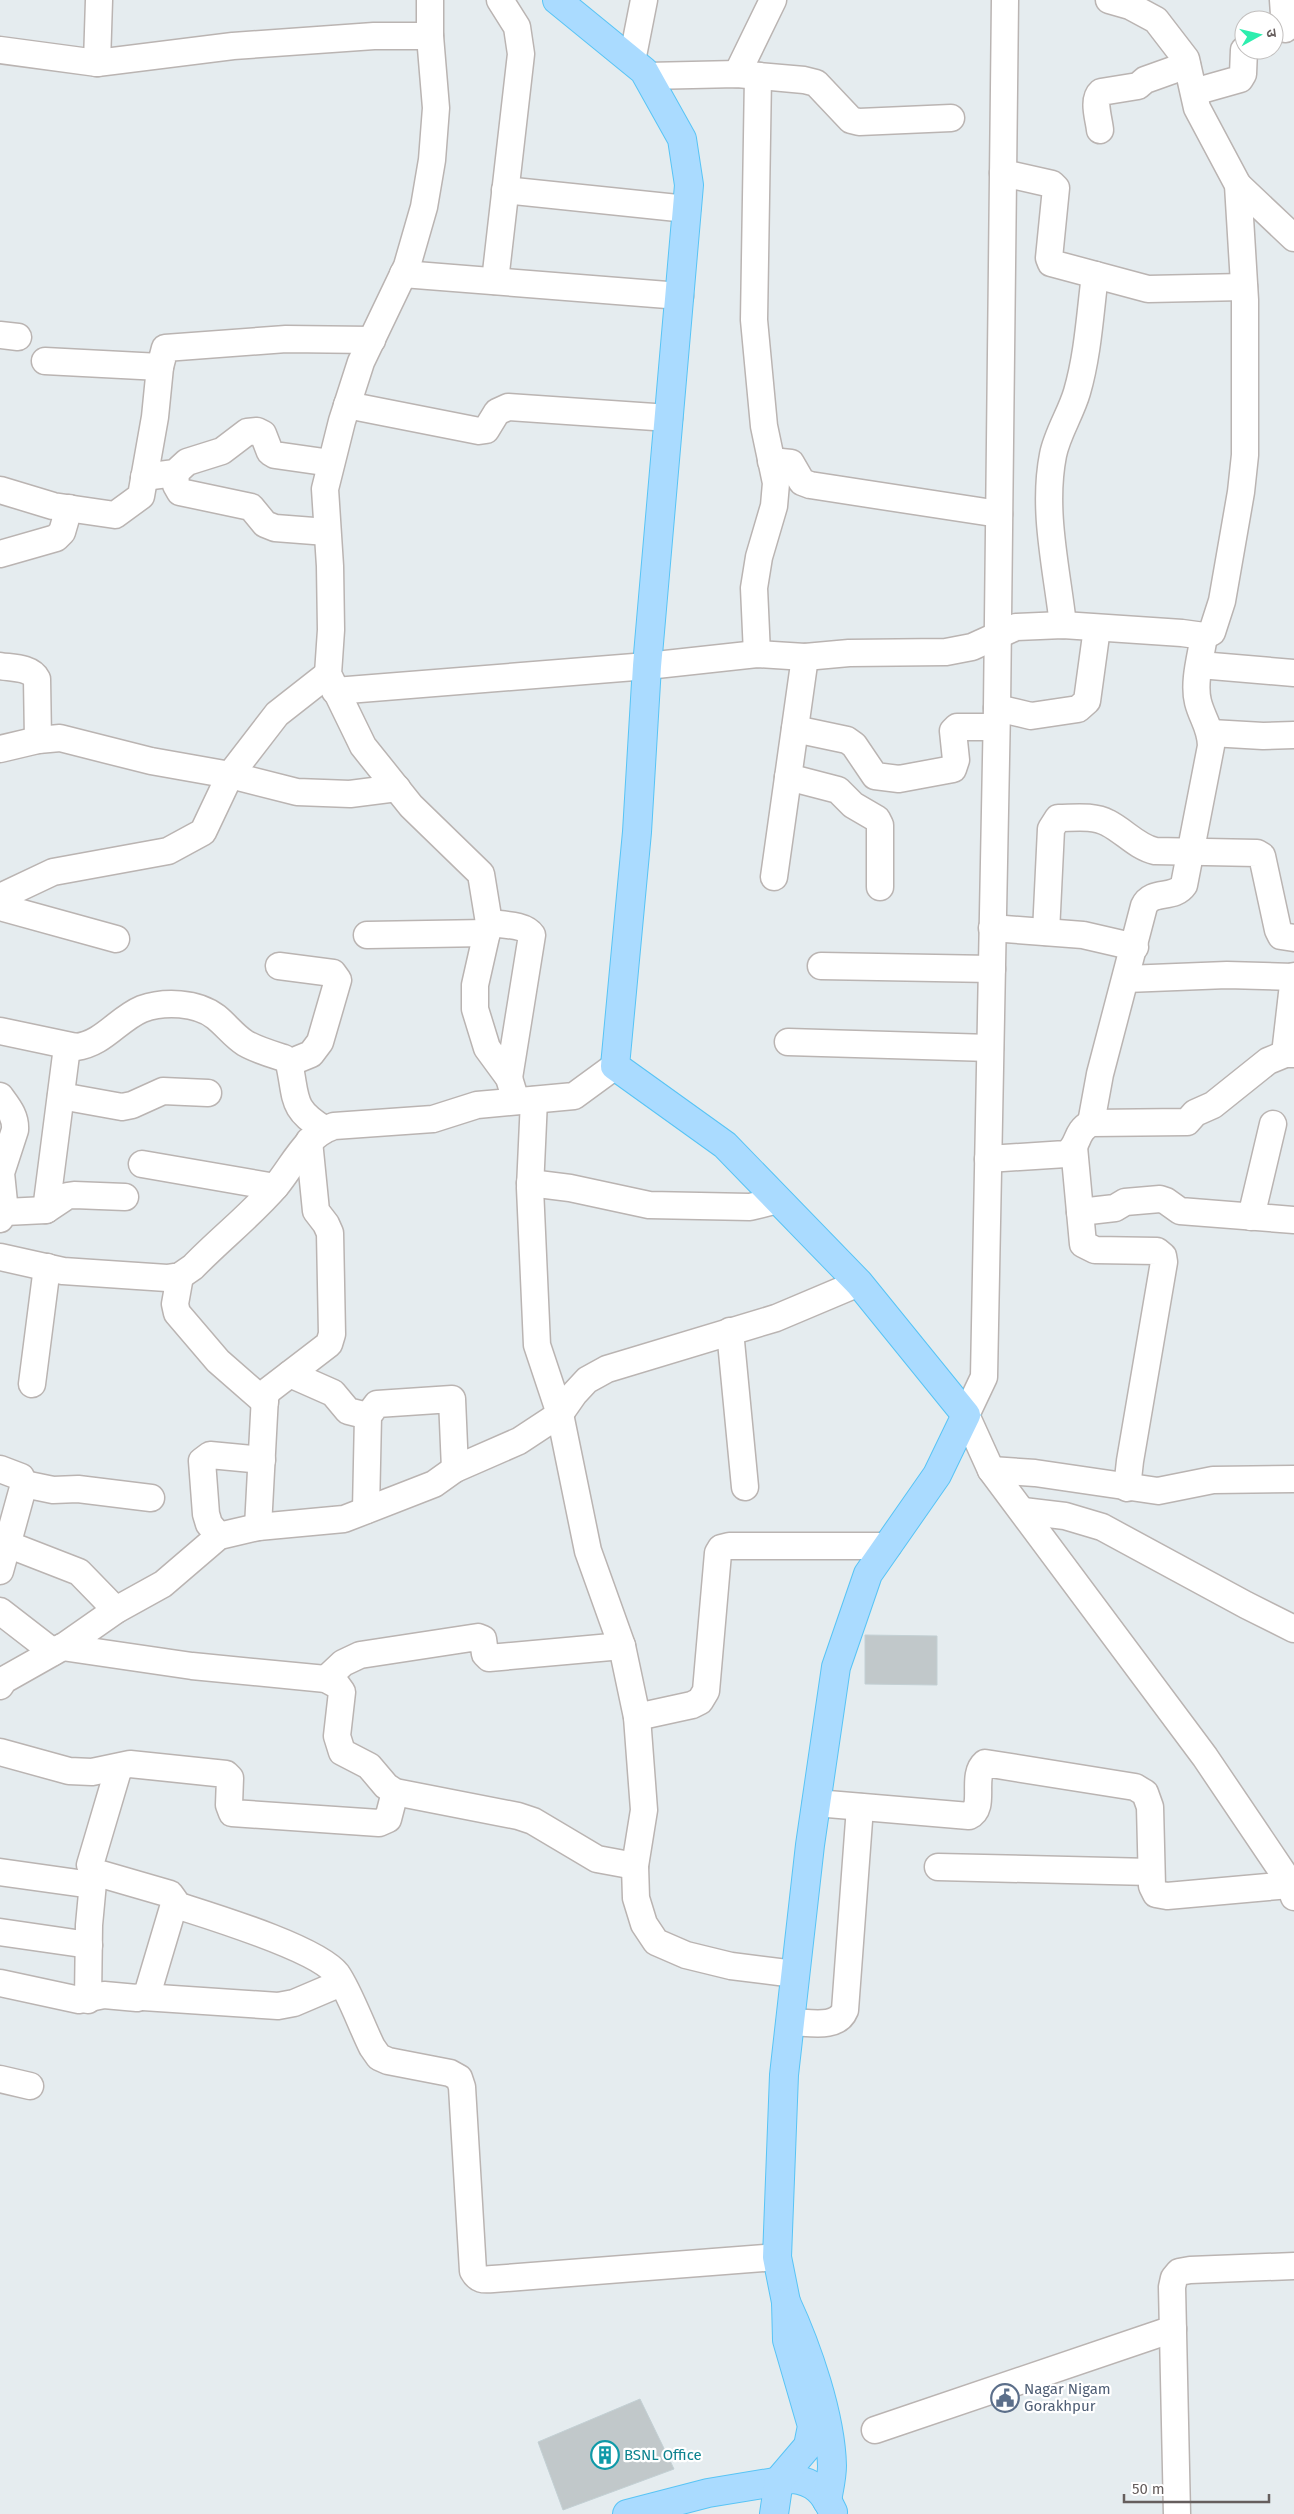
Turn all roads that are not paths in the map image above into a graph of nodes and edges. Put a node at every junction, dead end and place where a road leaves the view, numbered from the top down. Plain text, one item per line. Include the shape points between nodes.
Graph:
1 (99, 0) edge
2 (430, 0) edge
3 (500, 0) edge
4 (557, 0) edge
5 (644, 0) edge
6 (773, 0) edge
7 (1005, 0) edge
8 (1109, 0) edge
9 (430, 36) junction
10 (0, 50) edge
11 (1244, 60) edge
12 (97, 63) junction
13 (1187, 65) junction
14 (639, 68) junction
15 (748, 75) junction
16 (1194, 92) junction
17 (951, 118) dead end
18 (1100, 130) dead end
19 (1003, 173) junction
20 (1238, 185) junction
21 (505, 190) junction
22 (687, 209) junction
23 (1294, 238) edge
24 (402, 274) junction
25 (1095, 275) junction
26 (494, 281) junction
27 (1244, 287) junction
28 (680, 296) junction
29 (372, 340) junction
30 (45, 362) dead end
31 (160, 366) junction
32 (347, 405) junction
33 (670, 418) junction
34 (771, 461) junction
35 (331, 464) junction
36 (175, 473) junction
37 (144, 477) junction
38 (0, 490) edge
39 (69, 508) junction
40 (999, 514) junction
41 (327, 532) junction
42 (0, 554) edge
43 (1062, 626) junction
44 (1098, 628) junction
45 (997, 634) junction
46 (1204, 636) junction
47 (757, 654) junction
48 (805, 657) junction
49 (1200, 665) junction
50 (0, 666) edge
51 (647, 666) junction
52 (1294, 672) edge
53 (332, 682) junction
54 (996, 717) junction
55 (795, 729) junction
56 (1211, 733) junction
57 (1294, 735) edge
58 (38, 740) junction
59 (0, 749) edge
60 (230, 775) junction
61 (788, 777) junction
62 (397, 788) junction
63 (1190, 854) junction
64 (774, 877) dead end
65 (880, 887) dead end
66 (0, 897) edge
67 (0, 907) edge
68 (488, 928) junction
69 (992, 928) junction
70 (1046, 932) junction
71 (367, 935) dead end
72 (1294, 938) edge
73 (116, 939) dead end
74 (1135, 947) junction
75 (279, 966) dead end
76 (821, 966) dead end
77 (992, 968) junction
78 (1294, 976) edge
79 (1126, 979) junction
80 (0, 1031) edge
81 (788, 1042) dead end
82 (67, 1047) junction
83 (990, 1048) junction
84 (1290, 1054) edge
85 (289, 1063) junction
86 (615, 1066) junction
87 (208, 1093) dead end
88 (520, 1093) junction
89 (0, 1096) edge
90 (61, 1096) junction
91 (1091, 1123) junction
92 (1273, 1124) dead end
93 (316, 1135) junction
94 (1074, 1147) junction
95 (988, 1159) junction
96 (142, 1164) dead end
97 (530, 1183) junction
98 (275, 1187) junction
99 (125, 1197) dead end
100 (778, 1200) junction
101 (46, 1210) junction
102 (1080, 1212) junction
103 (1251, 1217) junction
104 (2, 1218) edge
105 (1294, 1220) edge
106 (0, 1257) edge
107 (47, 1267) junction
108 (180, 1276) junction
109 (859, 1283) junction
110 (730, 1332) junction
111 (290, 1374) junction
112 (32, 1384) dead end
113 (264, 1402) junction
114 (560, 1414) junction
115 (966, 1415) junction
116 (368, 1416) junction
117 (262, 1460) junction
118 (0, 1469) edge
119 (455, 1469) junction
120 (991, 1470) junction
121 (1294, 1479) edge
122 (24, 1484) junction
123 (744, 1487) dead end
124 (1128, 1488) junction
125 (151, 1498) dead end
126 (366, 1510) junction
127 (1024, 1511) junction
128 (258, 1527) junction
129 (219, 1536) junction
130 (7, 1544) junction
131 (888, 1546) junction
132 (0, 1571) edge
133 (116, 1610) junction
134 (0, 1611) edge
135 (1294, 1629) edge
136 (622, 1646) junction
137 (57, 1650) junction
138 (326, 1679) junction
139 (0, 1686) edge
140 (637, 1718) junction
141 (0, 1752) edge
142 (119, 1767) junction
143 (395, 1792) junction
144 (816, 1803) junction
145 (860, 1807) junction
146 (635, 1866) junction
147 (938, 1867) dead end
148 (0, 1872) edge
149 (1151, 1872) junction
150 (1289, 1877) edge
151 (93, 1879) junction
152 (176, 1905) junction
153 (0, 1932) edge
154 (89, 1945) junction
155 (795, 1974) junction
156 (0, 1983) edge
157 (341, 1984) junction
158 (143, 1997) junction
159 (88, 2000) junction
160 (790, 2022) junction
161 (0, 2079) edge
162 (30, 2086) dead end
163 (777, 2257) junction
164 (1294, 2266) edge
165 (786, 2302) junction
166 (1173, 2329) junction
167 (875, 2430) dead end
168 (779, 2480) junction
169 (830, 2507) edge
170 (627, 2514) edge
171 (774, 2514) edge
172 (1177, 2514) edge

1 - 12 street
2 - 9 street
3 - 21 street via 517,27 522,54
4 - 14 main road
5 - 14 street
6 - 15 street
7 - 19 street
8 - 13 street via 1130,6 1156,20 1186,59
9 - 12 street via 374,36 234,46
9 - 24 street via 436,108 432,160 424,207
10 - 12 street
11 - 16 street via 1240,79
13 - 16 street
13 - 18 street via 1145,80 1138,86 1101,92 1096,101
14 - 15 street
14 - 22 main road via 682,138 689,185
15 - 17 street via 816,83 844,114 859,122
15 - 34 street via 754,320 764,426
16 - 20 street via 1197,108
19 - 25 street via 1052,184 1056,188 1049,258 1051,262
19 - 40 street
20 - 23 street
20 - 27 street
21 - 22 street
21 - 26 street
22 - 28 main road
24 - 26 street
24 - 29 street
25 - 27 street via 1148,289
25 - 43 street via 1078,389 1053,454 1049,486
26 - 28 street
27 - 46 street via 1245,435 1241,492 1216,626
28 - 33 main road
29 - 31 street via 286,339 165,348
29 - 32 street
30 - 31 street
31 - 37 street
32 - 33 street via 479,431 486,430 497,412 508,407
32 - 35 street
33 - 51 main road
34 - 40 street via 791,463 802,482 810,485
34 - 47 street via 776,484 774,506 754,588
35 - 36 street via 275,455 270,452 263,434 257,431 247,432 222,452 187,462
35 - 41 street via 325,489
36 - 37 street
36 - 41 street via 180,492 251,507 265,524 275,528
37 - 39 street via 141,496 115,515
38 - 39 street
39 - 42 street via 62,532 56,538
40 - 45 street
41 - 53 street
43 - 44 street
43 - 45 street via 1016,626
44 - 46 street
44 - 54 street via 1087,701 1083,707 1031,716
45 - 48 street via 972,647 946,652
45 - 54 street
46 - 49 street
47 - 48 street
47 - 51 street
48 - 55 street
49 - 52 street
49 - 56 street via 1197,700
50 - 58 street via 28,670 37,679
51 - 53 street
51 - 86 main road via 637,832
53 - 60 street via 277,714
53 - 62 street via 363,746
54 - 55 street via 957,727 953,731 956,760 953,769 899,779 876,776 848,740
54 - 69 street
55 - 61 street
56 - 57 street
56 - 63 street
58 - 59 street
58 - 60 street via 60,738 152,761
60 - 62 street via 297,792 350,794
60 - 66 street via 202,832 168,851 53,872
61 - 64 street
61 - 65 street via 838,790 853,805 877,819 880,825
62 - 68 street via 411,806 481,874
63 - 70 street via 1146,849 1099,819 1058,818 1051,829
63 - 72 street via 1257,853 1262,856 1278,930 1281,936
63 - 74 street via 1180,891 1147,899
67 - 73 street
68 - 71 street
68 - 88 street via 475,985 475,1009 487,1048
68 - 88 street via 522,928 532,935
69 - 70 street
69 - 77 street
70 - 74 street via 1083,935
74 - 79 street
75 - 85 street via 333,973 338,980 320,1042 311,1054
76 - 77 street
77 - 83 street
78 - 79 street
78 - 84 street
79 - 91 street via 1100,1074
80 - 82 street
81 - 83 street
82 - 85 street via 87,1046 145,1008 177,1004 203,1010 244,1042
82 - 90 street
83 - 95 street
84 - 91 street via 1268,1061 1213,1106 1195,1114 1187,1122
85 - 93 street via 300,1110
86 - 88 street via 574,1096
86 - 100 main road via 725,1145
87 - 90 street via 163,1090 122,1107
88 - 93 street via 433,1119 334,1126
88 - 97 street
89 - 104 street via 16,1123 0,1173
90 - 101 street
91 - 94 street via 1078,1132
92 - 103 street
93 - 98 street
93 - 111 street via 316,1211 330,1233 332,1334 329,1344
94 - 95 street via 1066,1154
94 - 102 street
95 - 115 street via 984,1377
96 - 98 street
97 - 100 street via 649,1205 750,1207
97 - 114 street via 536,1345
98 - 108 street via 193,1268
99 - 101 street via 74,1195
100 - 109 main road
101 - 104 street
102 - 103 street via 1115,1208 1125,1202 1160,1199 1180,1211
102 - 124 street via 1086,1247 1157,1251 1163,1256
103 - 105 street
104 - 106 street
106 - 107 street
107 - 108 street via 104,1275
107 - 112 street
108 - 113 street via 175,1304 177,1313 218,1361
109 - 110 street via 776,1318
109 - 115 main road
110 - 114 street via 607,1369 588,1380
110 - 123 street
111 - 113 street via 269,1390
111 - 116 street via 333,1393 348,1411
113 - 117 street
114 - 119 street via 519,1441
114 - 136 street via 588,1551
115 - 120 street
115 - 131 main road via 936,1475
116 - 119 street via 377,1404 452,1399
116 - 126 street
117 - 128 street
117 - 129 street via 210,1455 202,1461 206,1514 209,1524
118 - 122 street via 22,1477
119 - 126 street via 434,1484
120 - 124 street via 1035,1473
120 - 127 street
121 - 124 street via 1214,1480 1158,1491
122 - 125 street via 53,1490 78,1489
122 - 130 street
126 - 128 street via 344,1519
127 - 135 street via 1065,1516 1102,1527
127 - 150 street via 1205,1756
128 - 129 street
129 - 133 street via 163,1584
130 - 132 street
130 - 133 street via 79,1572
131 - 140 street via 720,1548 706,1691 700,1701
131 - 144 main road via 868,1574 836,1667
133 - 137 street
134 - 137 street
136 - 138 street via 489,1658 483,1639 478,1637 360,1655 343,1663
136 - 140 street
137 - 138 street
137 - 139 street via 4,1680
138 - 143 street via 342,1692 337,1736 342,1752 369,1766
140 - 146 street via 644,1810
141 - 142 street via 69,1772
142 - 143 street via 130,1764 226,1774 230,1778 228,1805 232,1813 379,1823 388,1819
142 - 151 street via 90,1865
143 - 146 street via 518,1816 597,1859
144 - 145 street
144 - 155 main road
145 - 149 street via 969,1816 977,1808 978,1774 985,1763 1135,1787 1145,1794 1150,1807
145 - 160 street via 845,2010 842,2018 834,2023
146 - 155 street via 636,1898 644,1924 656,1942 686,1955 731,1966
147 - 149 street
148 - 151 street
149 - 150 street via 1156,1894 1167,1896
151 - 152 street via 170,1894
151 - 154 street
152 - 157 street via 265,1935 326,1964
152 - 158 street via 151,1987
153 - 154 street
154 - 159 street
155 - 160 main road
156 - 159 street
157 - 158 street via 294,2004 278,2006
157 - 163 street via 378,2057 450,2073 459,2078 476,2277 493,2279
158 - 159 street via 104,1995
160 - 163 main road via 784,2075
161 - 162 street
163 - 165 main road
164 - 166 street via 1179,2272 1172,2287
165 - 168 main road via 787,2340 812,2426 808,2446
165 - 169 main road via 801,2334 826,2420 832,2466
166 - 167 street
166 - 172 street
168 - 169 main road via 806,2480 818,2487
168 - 170 main road via 708,2493
168 - 171 main road

